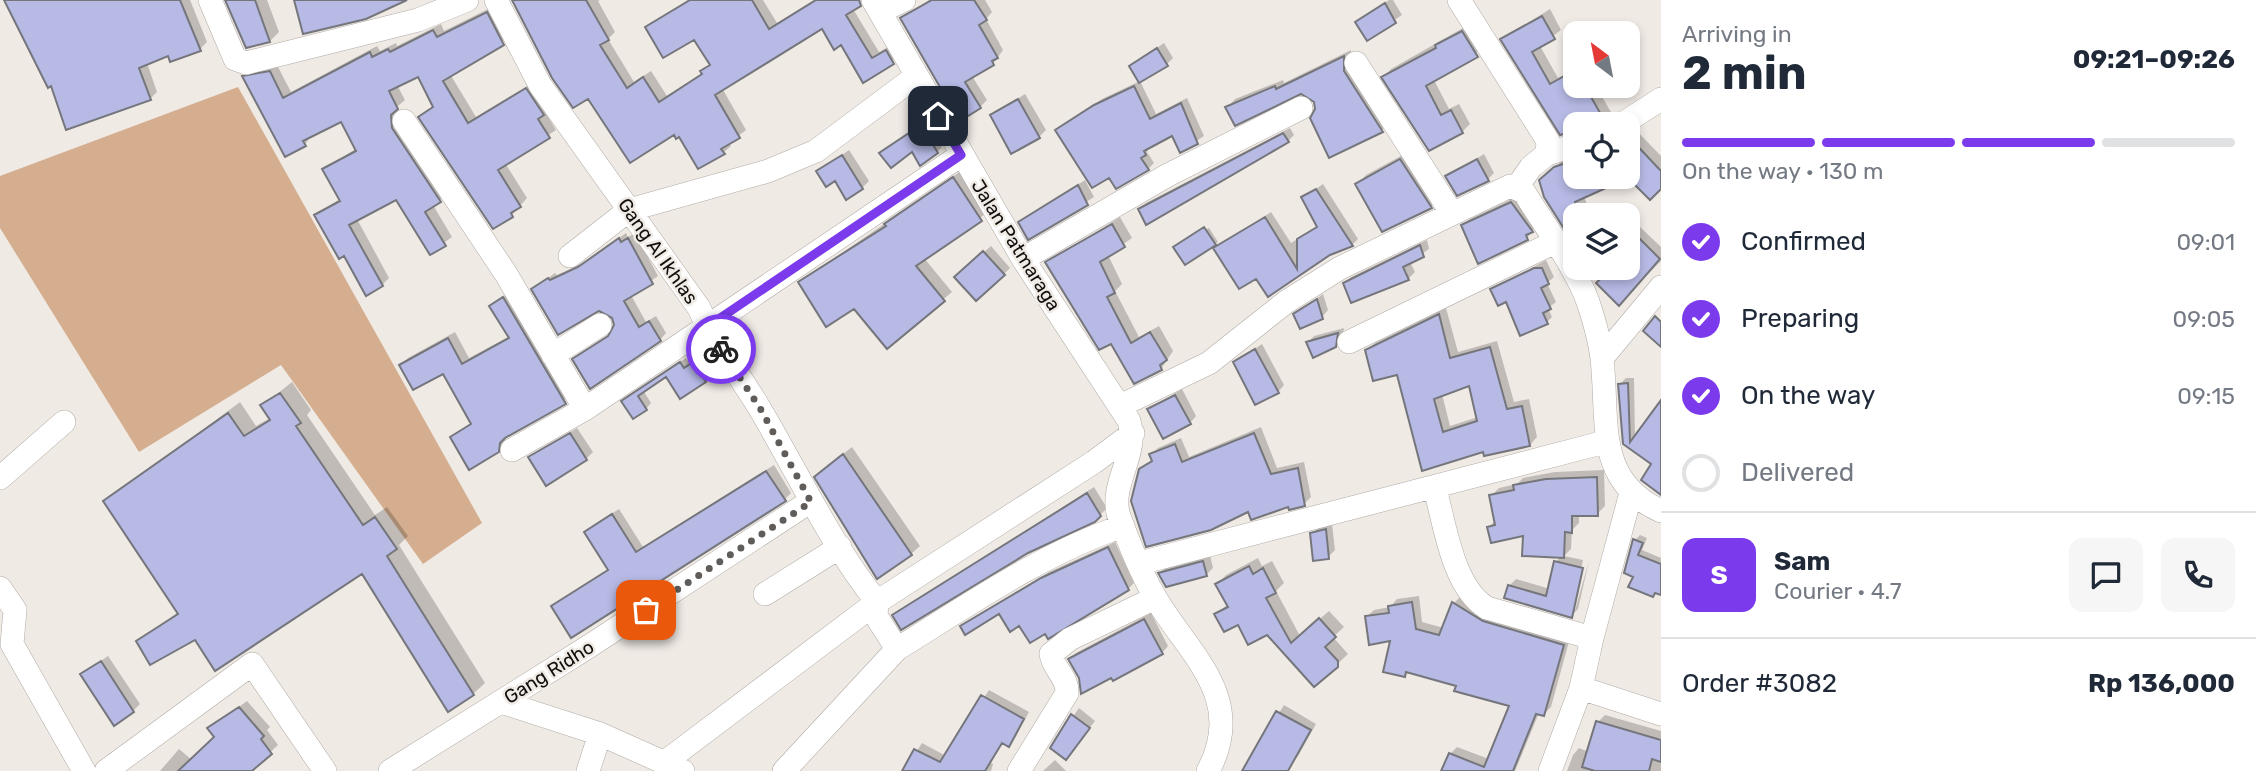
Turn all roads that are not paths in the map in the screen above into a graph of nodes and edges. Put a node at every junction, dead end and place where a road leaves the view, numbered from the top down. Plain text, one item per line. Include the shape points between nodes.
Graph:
1 (210, 0) edge
2 (467, 0) edge
3 (496, 0) edge
4 (904, 0) edge
5 (1459, 0) edge
6 (876, 6) edge
7 (1356, 63) dead end
8 (915, 77) junction
9 (1661, 99) edge
10 (1301, 108) dead end
11 (1640, 112) edge
12 (404, 121) dead end
13 (1563, 149) edge
14 (1547, 154) junction
15 (961, 155) junction
16 (1517, 187) junction
17 (629, 211) junction
18 (1451, 212) junction
19 (1555, 242) junction
20 (570, 256) dead end
21 (1023, 259) junction
22 (1661, 287) edge
23 (600, 325) dead end
24 (707, 327) junction
25 (1349, 342) dead end
26 (553, 355) junction
27 (1602, 358) junction
28 (1122, 405) junction
29 (585, 409) junction
30 (64, 422) dead end
31 (1133, 433) junction
32 (1605, 442) junction
33 (512, 450) dead end
34 (1094, 462) junction
35 (0, 478) edge
36 (1435, 489) junction
37 (1119, 491) junction
38 (1631, 493) junction
39 (811, 502) junction
40 (1661, 511) edge
41 (1122, 526) junction
42 (841, 547) junction
43 (1140, 563) junction
44 (0, 588) edge
45 (765, 594) dead end
46 (1155, 598) junction
47 (877, 602) junction
48 (1592, 638) junction
49 (897, 649) junction
50 (1581, 688) junction
51 (501, 702) junction
52 (1661, 714) edge
53 (600, 734) junction
54 (674, 766) edge
55 (84, 771) edge
56 (106, 771) edge
57 (325, 771) edge
58 (390, 771) edge
59 (588, 771) edge
60 (784, 771) edge
61 (1019, 771) edge
62 (1208, 771) edge
63 (1550, 771) edge

1 - 2 street via 235,59 246,63 407,23
3 - 17 street, Gang Al Ikhlas via 540,85
4 - 6 street
5 - 14 street via 1544,134
6 - 8 street, Jalan Patmaraga
7 - 18 street
8 - 15 street, Jalan Patmaraga
8 - 17 street via 816,151 768,171
9 - 11 street
10 - 21 street via 1168,175
12 - 26 street via 506,274
13 - 14 street
14 - 16 street
15 - 21 street, Jalan Patmaraga
15 - 24 street
16 - 18 street
16 - 19 street
17 - 20 street
17 - 24 street, Gang Al Ikhlas via 699,308
18 - 28 street via 1340,268 1286,302 1209,363
19 - 25 street
19 - 27 street via 1587,299
21 - 28 street, Jalan Patmaraga
22 - 27 street
23 - 26 street
24 - 29 street
24 - 39 street, Gang Al Ikhlas via 760,408
26 - 29 street
27 - 32 street
28 - 31 street, Jalan Patmaraga
29 - 33 street
30 - 35 street
31 - 34 street
31 - 37 street
32 - 36 street
32 - 38 street
34 - 37 street
34 - 47 street
36 - 43 street
36 - 48 street via 1459,574 1474,600 1487,608
37 - 41 street via 1116,503
38 - 40 street
38 - 48 street
39 - 42 street, Gang Al Ikhlas
39 - 51 street, Gang Ridho
41 - 43 street
41 - 49 street via 1074,544 1015,575
42 - 45 street
42 - 47 street, Gang Al Ikhlas
43 - 46 street
44 - 55 street via 15,610 12,644
46 - 61 street via 1070,639 1051,654 1066,681 1067,693
46 - 62 street via 1202,662 1218,700 1219,733
47 - 49 street, Gang Al Ikhlas via 876,616
47 - 54 street
48 - 50 street
49 - 60 street
50 - 52 street
50 - 63 street
51 - 53 street
51 - 58 street, Gang Ridho
53 - 54 street
53 - 59 street
56 - 57 street via 252,664

